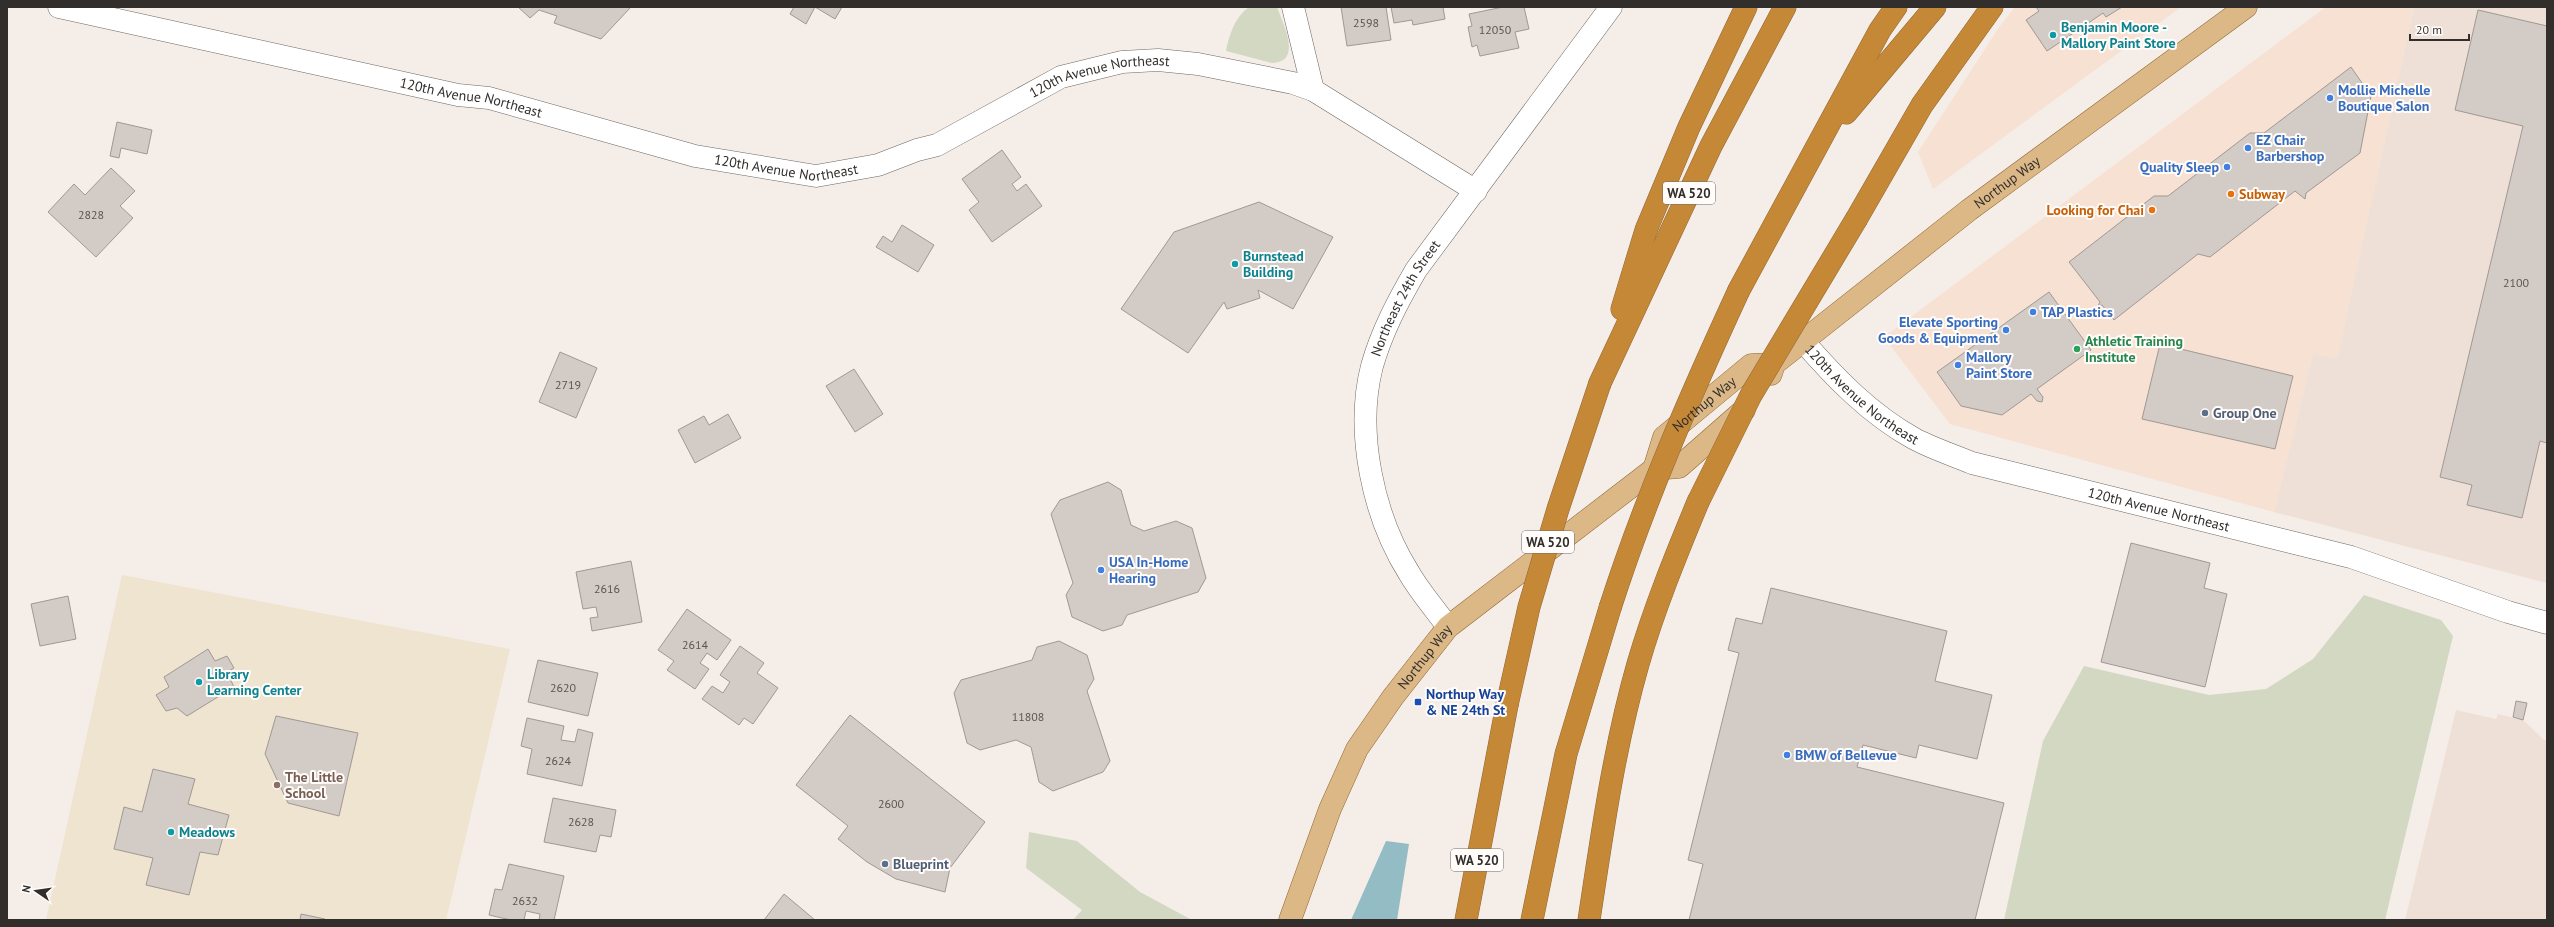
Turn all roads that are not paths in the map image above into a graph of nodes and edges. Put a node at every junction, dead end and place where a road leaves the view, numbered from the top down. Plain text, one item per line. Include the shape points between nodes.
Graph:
1 (59, 7) edge
2 (1293, 7) edge
3 (1611, 7) edge
4 (1746, 7) edge
5 (1785, 7) edge
6 (1896, 7) edge
7 (1935, 7) edge
8 (1992, 7) edge
9 (2246, 7) edge
10 (1313, 90) junction
11 (1816, 149) junction
12 (1476, 190) junction
13 (1803, 341) junction
14 (1774, 364) junction
15 (1600, 383) junction
16 (1654, 469) junction
17 (2547, 623) edge
18 (1448, 627) junction
19 (1290, 920) edge
20 (1466, 920) edge
21 (1532, 920) edge
22 (1589, 920) edge

1 - 10 street, 120th Avenue Northeast via 450,93 489,98 695,156 816,176 878,166 917,150 937,146 1061,77 1122,62 1158,60 1198,64 1293,83
2 - 10 street
3 - 12 street, Northeast 24th Street
4 - 15 highway via 1689,127 1646,230
5 - 15 highway, WA 520 via 1711,146
6 - 11 highway via 1880,30
7 - 11 highway
8 - 22 highway, bridge via 1922,105 1751,395 1698,502 1638,662 1614,761
9 - 13 main road, Northup Way via 1969,210
10 - 12 street, 120th Avenue Northeast
11 - 21 highway, bridge via 1739,290 1664,459 1631,545 1566,754
12 - 18 street, Northeast 24th Street via 1416,270 1391,313 1372,367 1366,416 1369,468 1384,522 1408,572
13 - 14 main road, Northup Way
13 - 17 street, 120th Avenue Northeast via 1828,370 1883,419 1914,439 1972,463 2351,557 2508,612
14 - 16 main road via 1767,389 1679,467
14 - 16 main road, Northup Way via 1751,365 1664,437
15 - 20 highway, WA 520, bridge via 1558,509 1530,607 1507,705
16 - 18 main road, Northup Way
18 - 19 main road, Northup Way via 1357,749 1330,809

